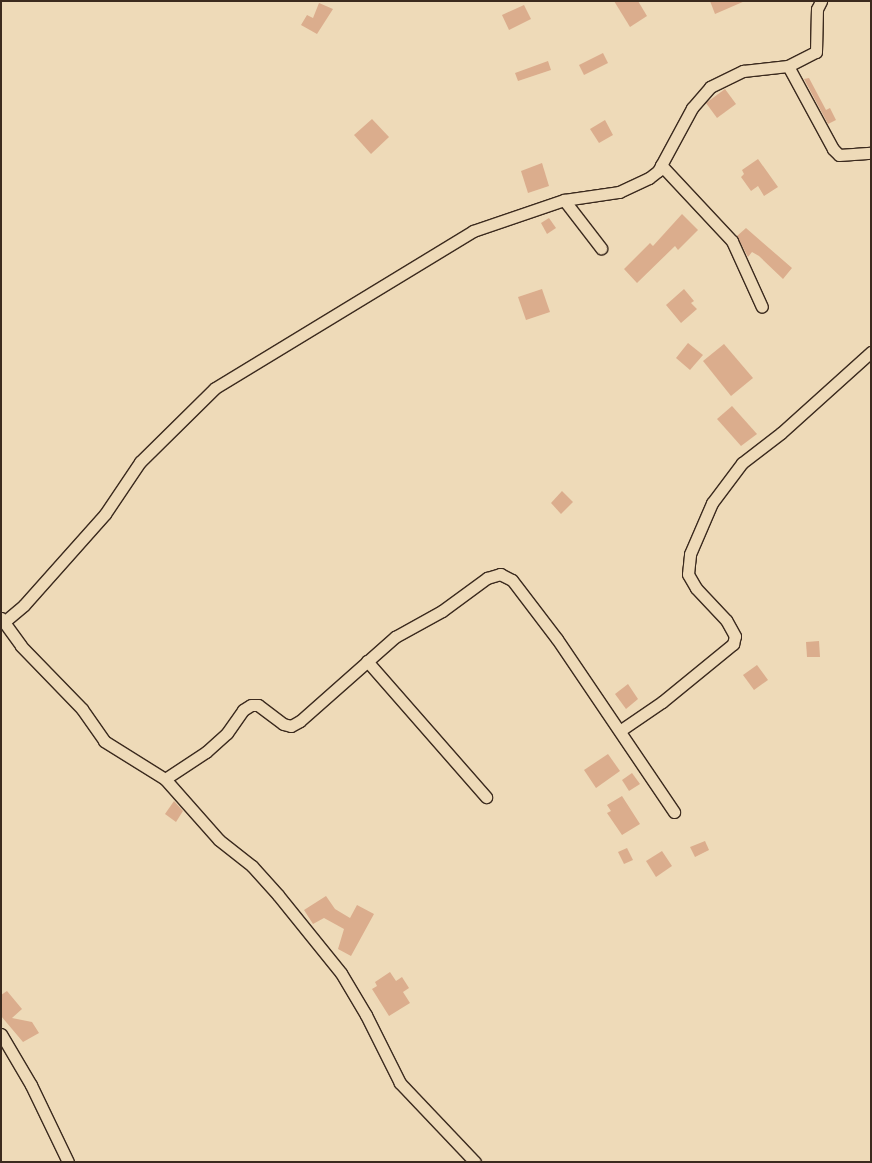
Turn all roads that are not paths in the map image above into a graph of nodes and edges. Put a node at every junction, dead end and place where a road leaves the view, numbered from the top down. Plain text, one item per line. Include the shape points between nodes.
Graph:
1 (821, 1) edge
2 (788, 66) junction
3 (871, 154) edge
4 (661, 165) junction
5 (564, 200) junction
6 (601, 248) dead end
7 (762, 307) dead end
8 (871, 352) edge
9 (3, 620) edge
10 (367, 661) junction
11 (621, 730) junction
12 (165, 779) junction
13 (486, 797) dead end
14 (674, 812) dead end
15 (1, 1034) edge
16 (68, 1162) edge
17 (475, 1162) edge

1 - 2 street via 817,9 816,52
2 - 3 street via 833,149 839,155 862,151
2 - 4 street via 743,71 710,87 692,108
4 - 5 street via 649,178 619,192
4 - 7 street via 732,242
5 - 6 street
5 - 9 street via 473,231 215,388 140,462 105,514 24,605
8 - 11 street via 781,433 742,463 712,503 690,554 688,574 696,588 726,620 735,636 733,644 662,702
9 - 12 street via 21,646 82,709 104,741
10 - 11 street via 394,637 442,611 487,578 500,574 512,580
10 - 12 street via 291,726 282,724 258,705 251,705 206,752
10 - 13 street
11 - 14 street
12 - 17 street via 219,840 252,866 341,973 400,1083
15 - 16 street via 31,1085

